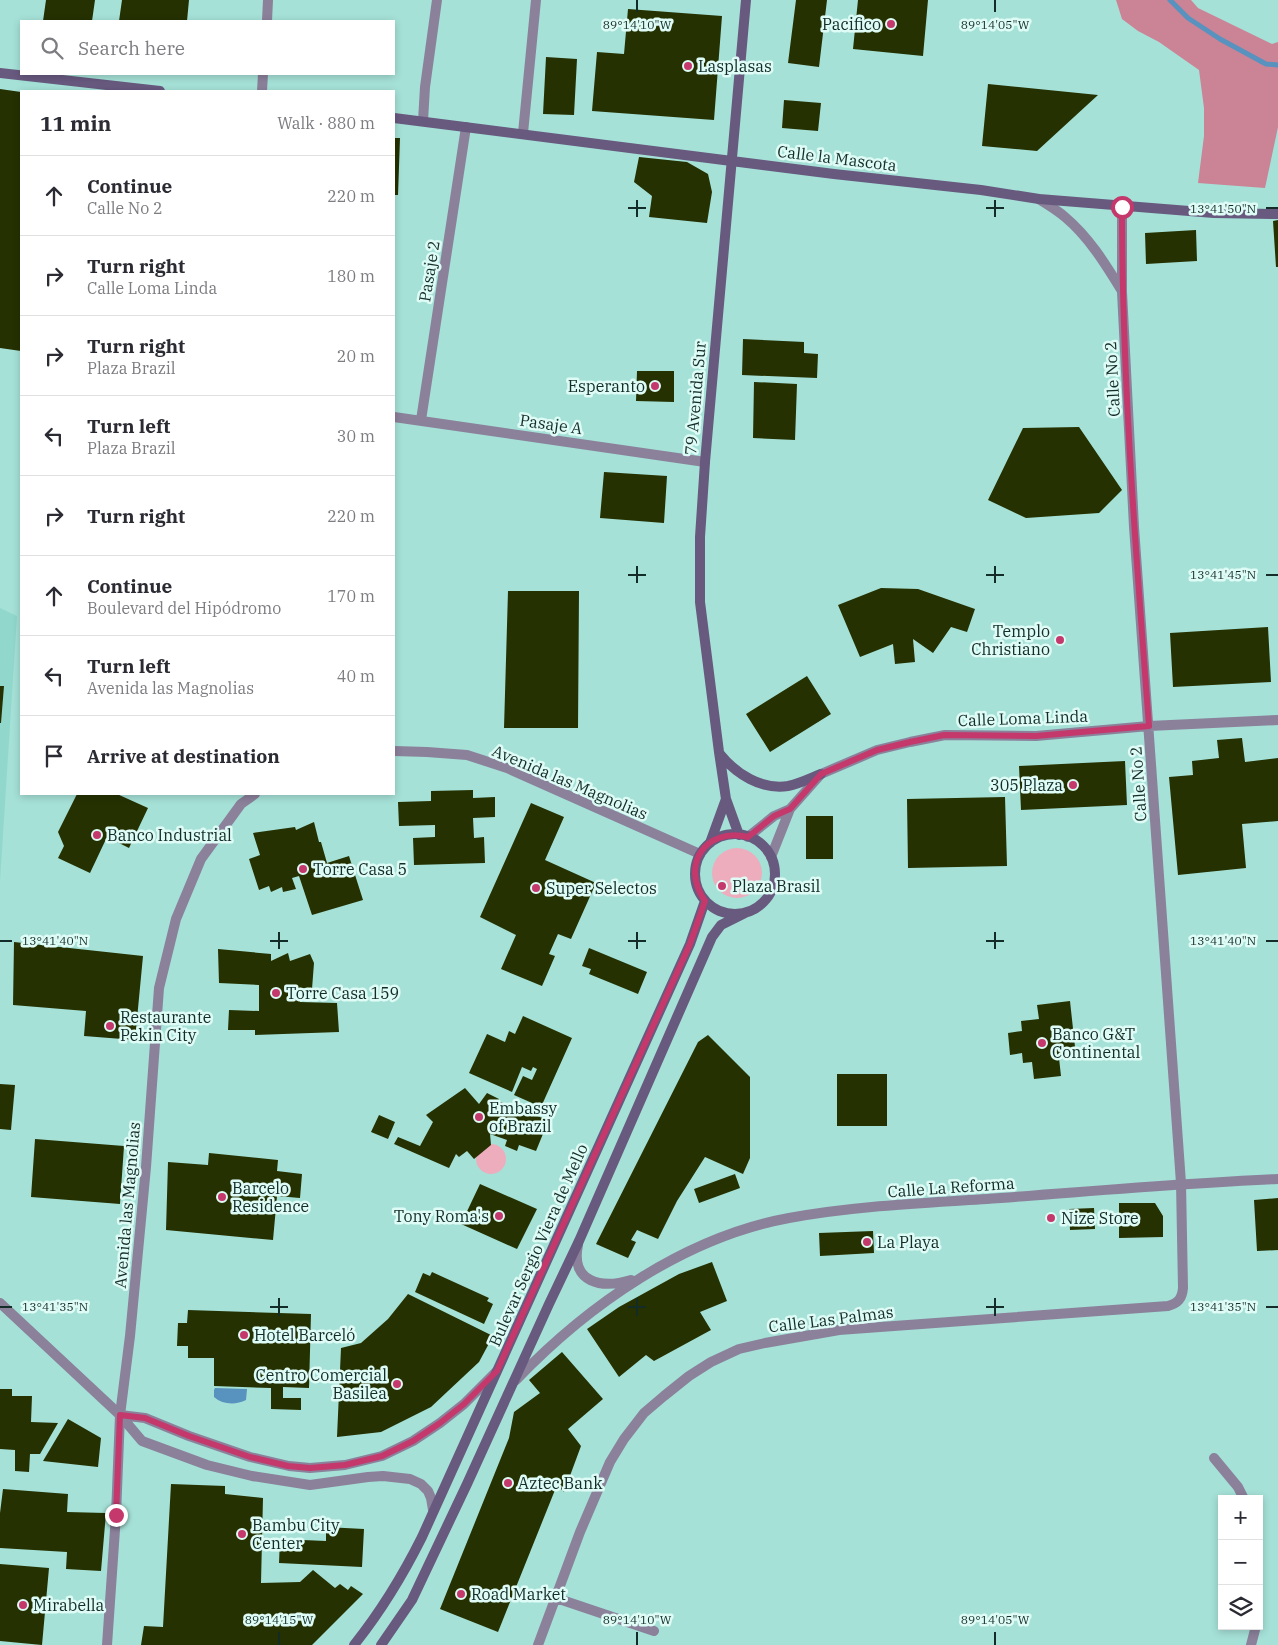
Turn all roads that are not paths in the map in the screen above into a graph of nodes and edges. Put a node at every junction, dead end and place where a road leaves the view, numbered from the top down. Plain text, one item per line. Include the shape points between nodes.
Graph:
1 (268, 0) edge
2 (438, 0) edge
3 (536, 0) edge
4 (746, 0) edge
5 (267, 20) edge
6 (0, 73) edge
7 (263, 75) edge
8 (132, 90) edge
9 (262, 90) edge
10 (395, 118) edge
11 (423, 122) junction
12 (466, 127) junction
13 (523, 133) junction
14 (732, 161) junction
15 (1039, 200) junction
16 (1122, 207) junction
17 (1278, 214) edge
18 (1122, 292) junction
19 (395, 417) edge
20 (420, 420) junction
21 (705, 462) junction
22 (1278, 720) edge
23 (1149, 726) junction
24 (395, 751) edge
25 (718, 752) junction
26 (821, 774) junction
27 (254, 795) edge
28 (726, 799) junction
29 (790, 809) junction
30 (744, 836) junction
31 (710, 843) junction
32 (700, 854) junction
33 (771, 857) junction
34 (705, 901) junction
35 (745, 913) junction
36 (1278, 1178) edge
37 (1181, 1183) junction
38 (579, 1241) junction
39 (640, 1278) junction
40 (0, 1303) edge
41 (497, 1371) junction
42 (513, 1382) junction
43 (120, 1415) junction
44 (1214, 1458) dead end
45 (310, 1468) junction
46 (310, 1485) junction
47 (1242, 1495) edge
48 (433, 1510) junction
49 (556, 1598) junction
50 (1255, 1630) edge
51 (654, 1631) dead end
52 (107, 1645) edge
53 (354, 1645) edge
54 (381, 1645) edge
55 (538, 1645) edge
56 (1251, 1645) edge

1 - 5 street
2 - 11 street
3 - 13 street
4 - 14 main road, 79 Avenida Sur
6 - 8 main road
7 - 9 street
10 - 11 main road, Calle la Mascota
11 - 12 main road, Calle la Mascota
12 - 13 main road, Calle la Mascota
12 - 20 street, Pasaje 2
13 - 14 main road, Calle la Mascota
14 - 15 main road, Calle la Mascota via 981,190
14 - 21 main road, 79 Avenida Sur
15 - 16 main road, Calle la Mascota
15 - 18 street, Calle No 2 via 1079,231
16 - 17 main road, Calle la Mascota
16 - 18 street, Calle No 2
18 - 23 street, Calle No 2 via 1134,527
19 - 20 street, Pasaje A
20 - 21 street, Pasaje A
21 - 25 main road, 79 Avenida Sur via 700,602
22 - 23 street, Calle Loma Linda
23 - 26 street, Calle Loma Linda via 1036,736 944,735 877,750
23 - 37 street, Calle No 2
24 - 32 street, Avenida las Magnolias via 467,755 507,768
25 - 26 main road via 728,764 759,783 788,786
25 - 28 main road, 79 Avenida Sur
26 - 29 street, Calle Loma Linda
27 - 43 street, Avenida las Magnolias via 241,804 202,859 176,919 159,988 146,1167
28 - 30 main road, 79 Avenida Sur
28 - 31 main road, 79 Avenida Sur
29 - 30 street, Calle Loma Linda
29 - 33 street, Calle Loma Linda
30 - 31 main road via 722,836
30 - 33 main road via 757,841
31 - 32 main road
32 - 34 main road via 695,880
33 - 35 main road via 776,875 772,892 756,909
34 - 35 main road via 723,913
34 - 41 main road, Bulevar Sergio Viera de Mello via 690,944
35 - 38 main road, Bulevar Sergio Viera de Mello via 721,925 712,937
36 - 37 street, Calle La Reforma
37 - 39 street, Calle La Reforma via 860,1209 788,1218 734,1233 687,1252
37 - 49 street, Calle Las Palmas via 1184,1288 1182,1298 1176,1304 839,1330 739,1349 689,1376 644,1413 624,1438 606,1470
38 - 39 street, Calle La Reforma via 578,1265 590,1280 610,1285
38 - 42 main road, Bulevar Sergio Viera de Mello
39 - 42 street, Calle La Reforma via 599,1306
40 - 43 street
41 - 45 street via 464,1404 413,1441 382,1456 345,1465
41 - 48 main road, Bulevar Sergio Viera de Mello
42 - 54 main road, Bulevar Sergio Viera de Mello via 412,1600
43 - 45 street via 145,1418 250,1457
43 - 46 street via 142,1441 152,1445 207,1465
43 - 52 street, Avenida las Magnolias
44 - 47 street
45 - 46 street
46 - 48 street via 383,1476 410,1479 428,1491
48 - 53 main road, Bulevar Sergio Viera de Mello via 402,1576 381,1611
49 - 51 street
49 - 55 street, Calle Las Palmas
50 - 56 street

